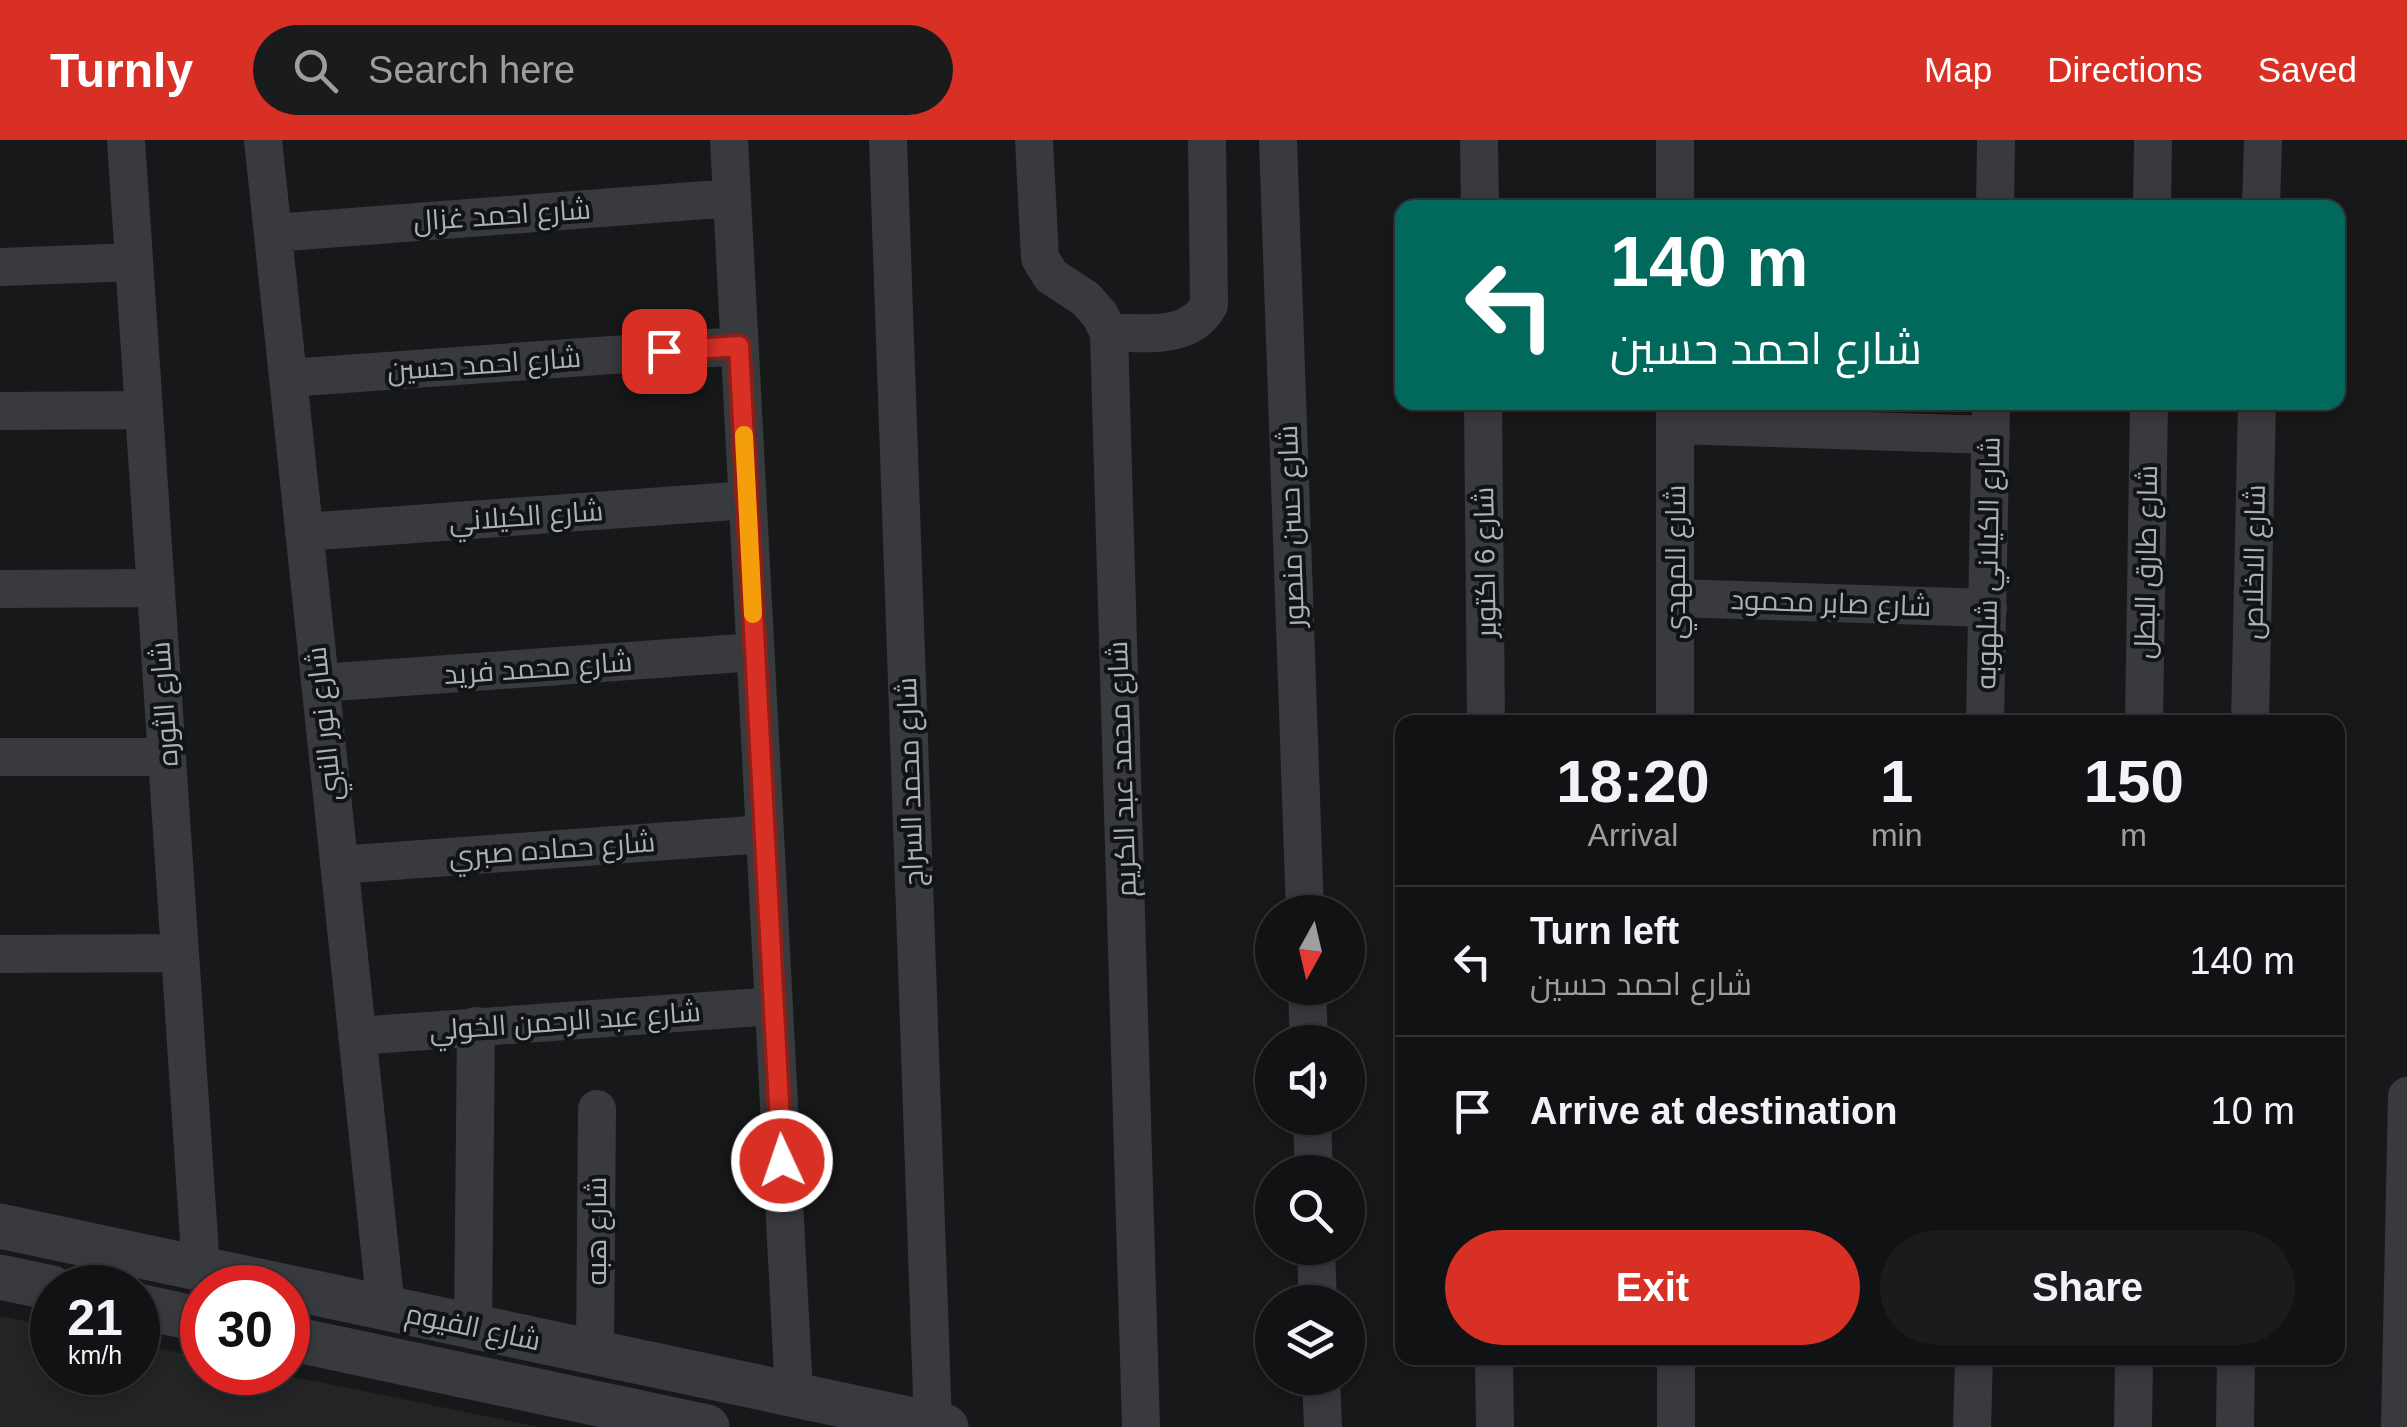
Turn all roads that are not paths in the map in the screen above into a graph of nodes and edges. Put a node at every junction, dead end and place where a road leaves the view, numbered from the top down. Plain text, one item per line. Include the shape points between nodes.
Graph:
1 (126, 140) edge
2 (263, 140) edge
3 (728, 140) edge
4 (888, 140) edge
5 (1034, 140) edge
6 (1207, 140) edge
7 (1278, 140) edge
8 (1480, 140) edge
9 (1675, 140) edge
10 (1996, 140) edge
11 (2152, 140) edge
12 (2263, 140) edge
13 (732, 198) junction
14 (1480, 200) edge
15 (1675, 200) edge
16 (1995, 200) edge
17 (2152, 200) edge
18 (2262, 200) edge
19 (273, 232) junction
20 (134, 262) junction
21 (0, 267) edge
22 (1109, 333) junction
23 (739, 346) junction
24 (288, 378) junction
25 (0, 410) edge
26 (144, 410) junction
27 (1482, 410) edge
28 (2148, 410) edge
29 (2257, 410) edge
30 (1675, 414) edge
31 (1991, 419) edge
32 (747, 500) junction
33 (304, 532) junction
34 (156, 588) junction
35 (0, 589) edge
36 (1675, 598) junction
37 (1988, 608) junction
38 (756, 652) junction
39 (320, 684) junction
40 (1486, 715) edge
41 (1675, 715) edge
42 (1985, 715) edge
43 (2144, 715) edge
44 (2250, 715) edge
45 (0, 757) edge
46 (167, 757) junction
47 (765, 834) junction
48 (339, 865) junction
49 (1304, 895) edge
50 (180, 953) junction
51 (0, 954) edge
52 (774, 1006) junction
53 (476, 1026) junction
54 (357, 1036) junction
55 (2407, 1096) edge
56 (597, 1109) dead end
57 (0, 1226) edge
58 (186, 1265) edge
59 (200, 1265) edge
60 (0, 1277) edge
61 (30, 1283) edge
62 (310, 1292) edge
63 (386, 1308) junction
64 (474, 1327) junction
65 (310, 1343) edge
66 (595, 1352) junction
67 (1494, 1365) edge
68 (1676, 1365) edge
69 (1974, 1365) edge
70 (2134, 1365) edge
71 (2236, 1365) edge
72 (794, 1394) junction
73 (1321, 1395) edge
74 (939, 1426) edge
75 (707, 1427) edge
76 (1141, 1427) edge
77 (1322, 1427) edge
78 (1495, 1427) edge
79 (1676, 1427) edge
80 (1972, 1427) edge
81 (2133, 1427) edge
82 (2235, 1427) edge
83 (2400, 1427) edge

1 - 20 street, شارع الثوره
2 - 19 street, شارع نور النبي
3 - 13 street
4 - 74 street, شارع محمد السراج
5 - 22 street via 1040,258 1051,276 1086,299
6 - 22 street via 1210,304 1190,328
7 - 49 street, شارع حسن منصور
8 - 14 street
9 - 15 street
10 - 16 street
11 - 17 street
12 - 18 street
13 - 19 street, شارع احمد غزال
13 - 23 street
19 - 24 street, شارع نور النبي
20 - 21 street
20 - 26 street, شارع الثوره
22 - 76 street, شارع محمد عبد الكريم
23 - 24 street, شارع احمد حسين
23 - 32 street
24 - 33 street, شارع نور النبي
25 - 26 street
26 - 34 street, شارع الثوره
27 - 40 street, شارع 6 اكتوبر
28 - 43 street, شارع طارق البطل
29 - 44 street, شارع الاخلاص
30 - 31 street
30 - 36 street, شارع المهدي
31 - 37 street, شارع الكيلاني شلهوبه
32 - 33 street, شارع الكيلاني
32 - 38 street
33 - 39 street, شارع نور النبي
34 - 35 street
34 - 46 street, شارع الثوره
36 - 37 street, شارع صابر محمود
36 - 41 street, شارع المهدي
37 - 42 street, شارع الكيلاني شلهوبه
38 - 39 street, شارع محمد فريد
38 - 47 street
39 - 48 street, شارع نور النبي
45 - 46 street
46 - 50 street, شارع الثوره
47 - 48 street, شارع حماده صبري
47 - 52 street
48 - 54 street, شارع نور النبي
50 - 51 street
50 - 59 street, شارع الثوره
52 - 53 street, شارع عبد الرحمن الخولي
52 - 72 street
53 - 54 street, شارع عبد الرحمن الخولي
53 - 64 street
54 - 63 street, شارع نور النبي
55 - 83 street
56 - 66 street, شارع هبه
57 - 58 street, شارع الفيوم
60 - 61 street
62 - 63 street, شارع الفيوم
63 - 64 street, شارع الفيوم
64 - 66 street, شارع الفيوم
65 - 75 street, شارع الفيوم
66 - 72 street, شارع الفيوم
67 - 78 street
68 - 79 street
69 - 80 street
70 - 81 street
71 - 82 street
72 - 74 street, شارع الفيوم
73 - 77 street

